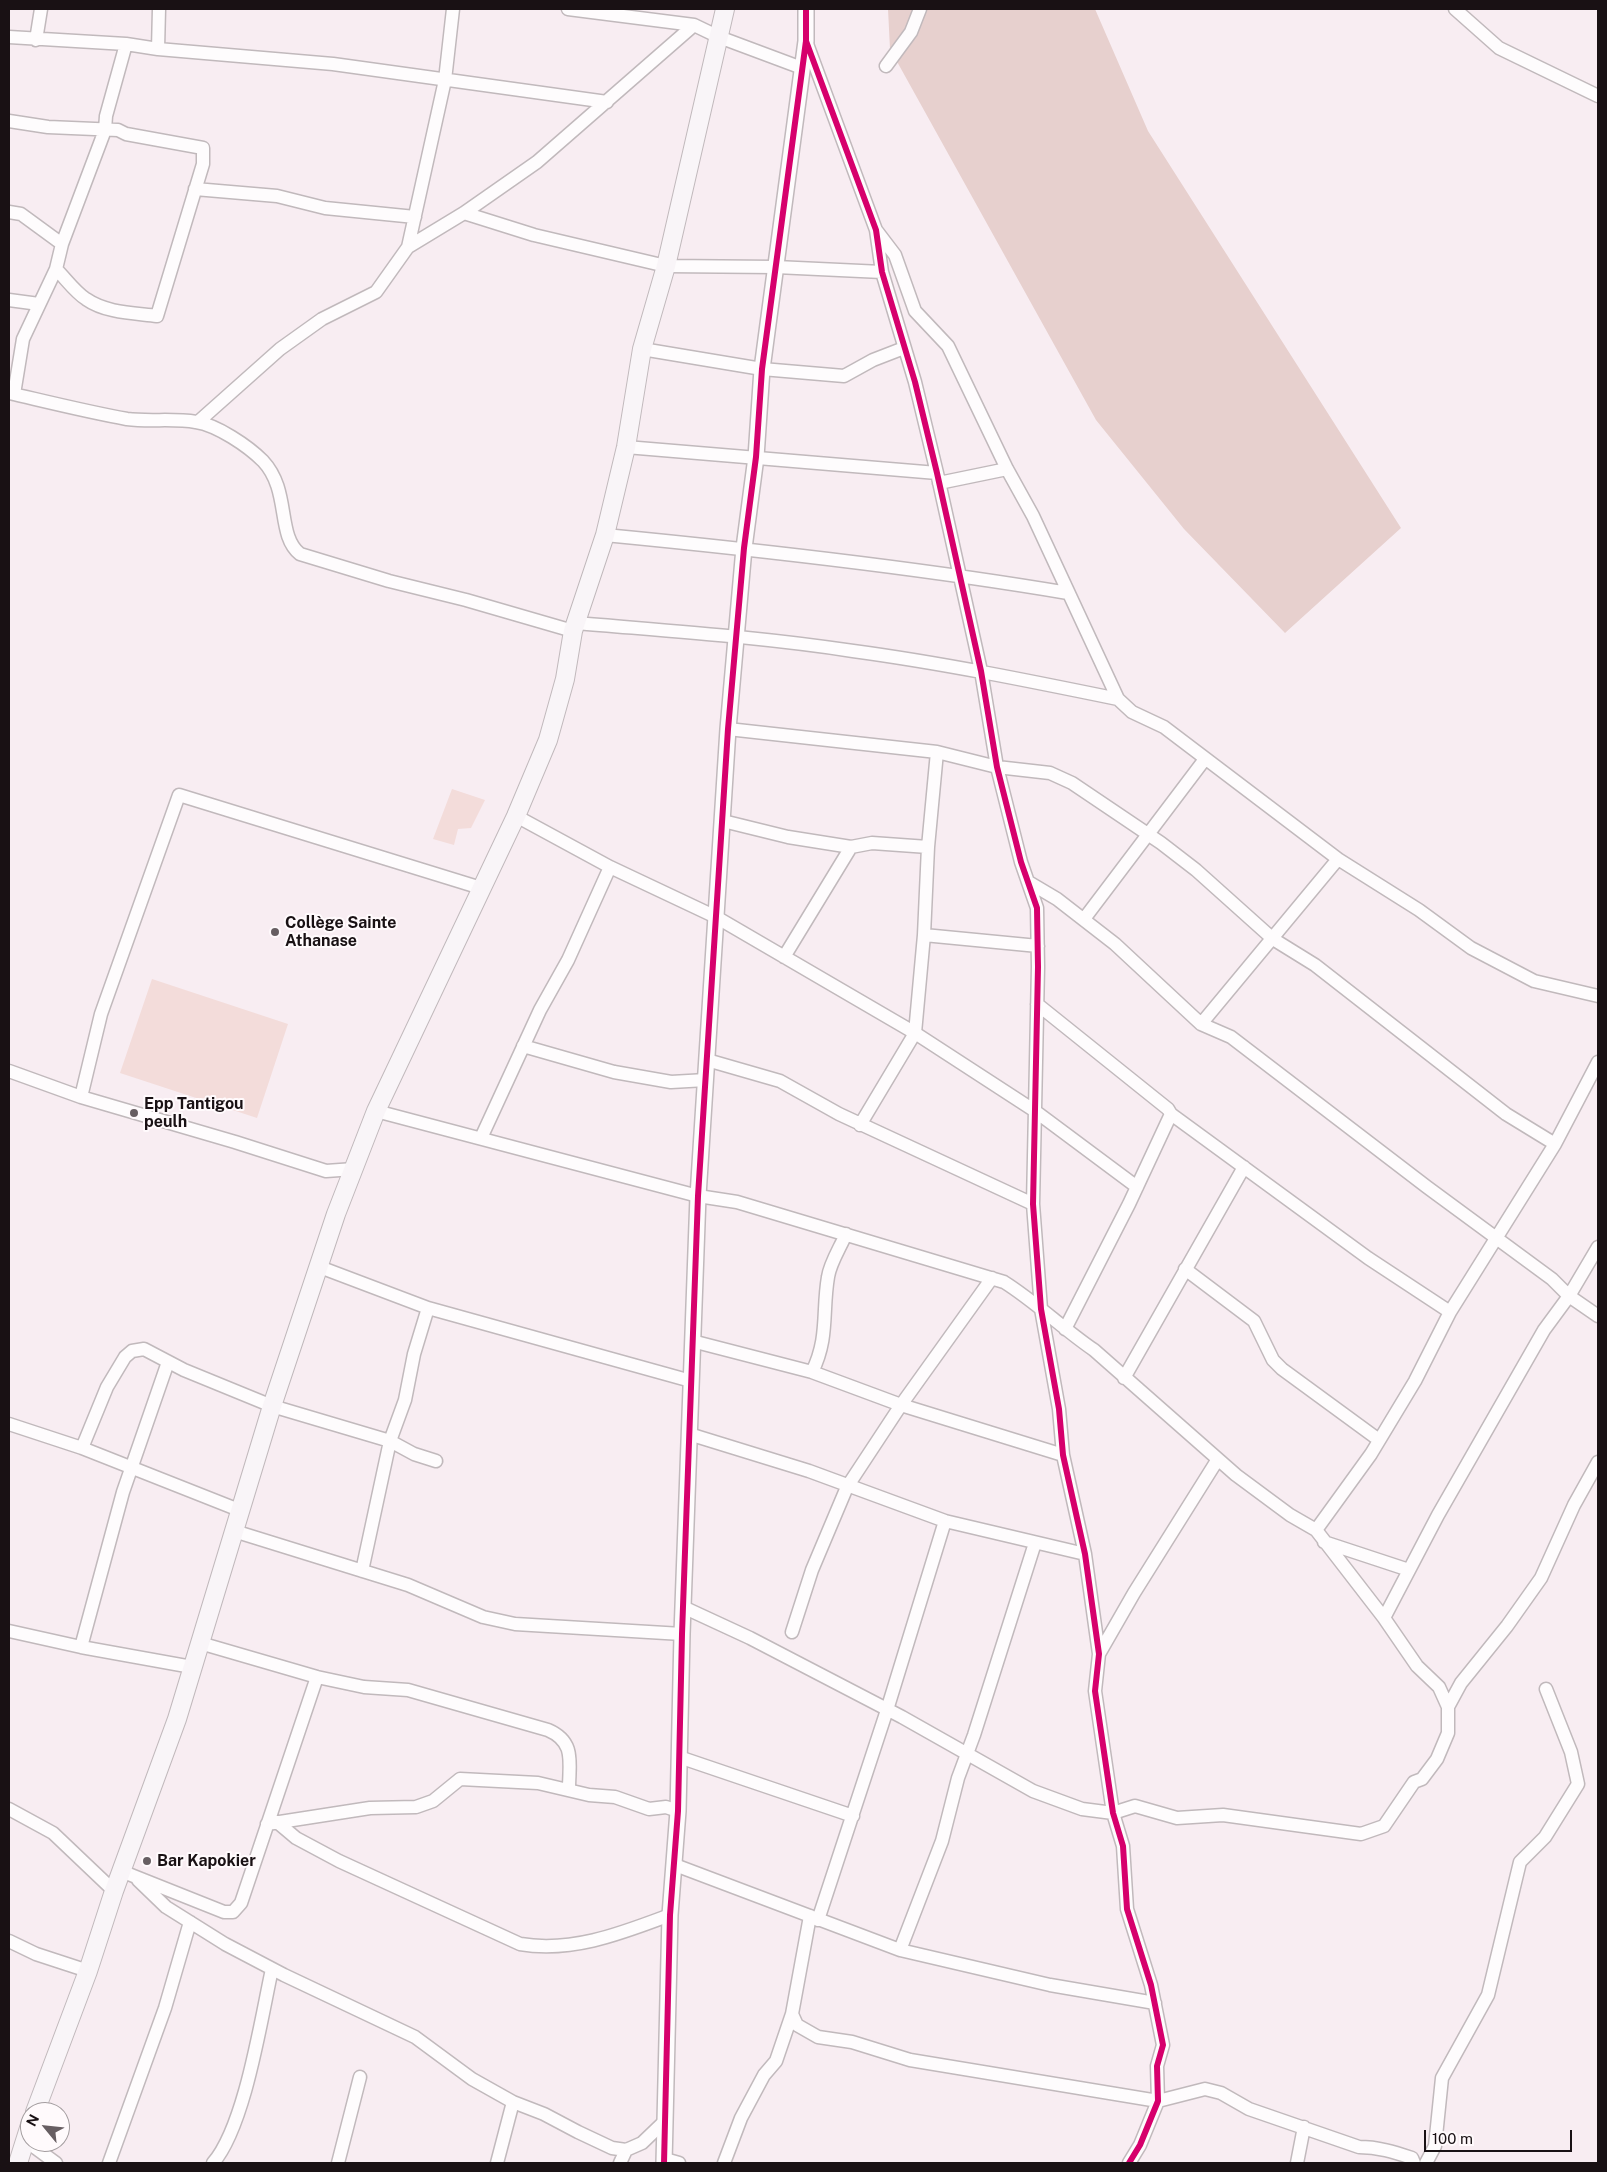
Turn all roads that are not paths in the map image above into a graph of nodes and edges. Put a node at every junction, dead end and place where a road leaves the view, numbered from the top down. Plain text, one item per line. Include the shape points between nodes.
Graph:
1 (41, 9) edge
2 (159, 9) edge
3 (453, 9) edge
4 (568, 9) edge
5 (725, 9) edge
6 (806, 9) edge
7 (920, 9) edge
8 (1455, 9) edge
9 (694, 25) junction
10 (9, 37) edge
11 (718, 37) junction
12 (36, 40) junction
13 (806, 41) junction
14 (126, 44) junction
15 (158, 49) junction
16 (886, 66) dead end
17 (802, 68) junction
18 (445, 80) junction
19 (1598, 96) edge
20 (607, 102) junction
21 (9, 121) edge
22 (105, 130) junction
23 (195, 189) junction
24 (9, 212) edge
25 (464, 213) junction
26 (415, 217) junction
27 (876, 230) junction
28 (62, 244) junction
29 (408, 247) junction
30 (666, 266) junction
31 (776, 267) junction
32 (56, 269) junction
33 (882, 272) junction
34 (9, 300) edge
35 (40, 304) junction
36 (904, 348) junction
37 (642, 349) junction
38 (762, 369) junction
39 (11, 394) edge
40 (198, 422) junction
41 (626, 447) junction
42 (756, 457) junction
43 (1007, 469) junction
44 (938, 478) junction
45 (605, 535) junction
46 (744, 548) junction
47 (959, 574) junction
48 (1068, 593) junction
49 (575, 627) junction
50 (736, 636) junction
51 (980, 671) junction
52 (1118, 699) junction
53 (728, 729) junction
54 (937, 752) junction
55 (1205, 759) junction
56 (997, 768) junction
57 (516, 816) junction
58 (723, 821) junction
59 (1148, 834) junction
60 (851, 847) junction
61 (928, 847) junction
62 (1338, 858) junction
63 (610, 867) junction
64 (1030, 882) junction
65 (481, 888) junction
66 (716, 917) junction
67 (1084, 919) junction
68 (924, 935) junction
69 (1273, 938) junction
70 (1038, 946) junction
71 (784, 957) junction
72 (1598, 996) edge
73 (1037, 1004) junction
74 (1201, 1024) junction
75 (916, 1033) junction
76 (523, 1046) junction
77 (707, 1060) junction
78 (1598, 1062) edge
79 (9, 1071) edge
80 (706, 1080) junction
81 (81, 1097) junction
82 (376, 1111) junction
83 (1035, 1111) junction
84 (1171, 1114) junction
85 (860, 1124) junction
86 (481, 1138) junction
87 (1555, 1144) junction
88 (1244, 1167) junction
89 (354, 1169) junction
90 (1137, 1187) junction
91 (698, 1196) junction
92 (1033, 1204) junction
93 (846, 1234) junction
94 (1494, 1238) junction
95 (1598, 1247) edge
96 (317, 1266) junction
97 (1185, 1269) junction
98 (992, 1278) junction
99 (1569, 1296) junction
100 (428, 1308) junction
101 (1041, 1309) junction
102 (1450, 1312) junction
103 (1598, 1316) edge
104 (1065, 1329) junction
105 (692, 1341) junction
106 (168, 1362) junction
107 (812, 1372) junction
108 (1124, 1378) junction
109 (691, 1381) junction
110 (901, 1405) junction
111 (272, 1406) junction
112 (9, 1424) edge
113 (689, 1434) junction
114 (1379, 1440) junction
115 (390, 1441) junction
116 (82, 1448) junction
117 (1063, 1455) junction
118 (1218, 1459) junction
119 (436, 1460) dead end
120 (1598, 1462) edge
121 (131, 1468) junction
122 (847, 1487) junction
123 (240, 1510) junction
124 (946, 1521) junction
125 (1316, 1530) junction
126 (234, 1531) junction
127 (1324, 1542) junction
128 (1035, 1543) junction
129 (1085, 1554) junction
130 (1409, 1570) junction
131 (362, 1571) junction
132 (683, 1607) junction
133 (1384, 1618) junction
134 (9, 1631) edge
135 (792, 1632) dead end
136 (682, 1634) junction
137 (200, 1643) junction
138 (81, 1647) junction
139 (1099, 1654) junction
140 (192, 1667) junction
141 (317, 1676) junction
142 (1461, 1683) junction
143 (1439, 1687) junction
144 (1546, 1689) dead end
145 (1448, 1707) junction
146 (887, 1710) junction
147 (966, 1754) junction
148 (679, 1757) junction
149 (569, 1789) junction
150 (9, 1809) edge
151 (678, 1811) junction
152 (1113, 1813) junction
153 (852, 1816) junction
154 (272, 1823) junction
155 (675, 1866) junction
156 (121, 1871) junction
157 (138, 1880) junction
158 (114, 1891) junction
159 (670, 1915) junction
160 (814, 1918) junction
161 (190, 1922) junction
162 (9, 1942) edge
163 (900, 1950) junction
164 (272, 1968) junction
165 (88, 1970) junction
166 (1155, 2004) junction
167 (792, 2014) junction
168 (360, 2077) dead end
169 (1158, 2101) junction
170 (39, 2102) edge
171 (513, 2102) junction
172 (666, 2120) junction
173 (1304, 2127) junction
174 (626, 2150) junction
175 (46, 2152) edge
176 (669, 2162) edge
177 (56, 2163) edge
178 (108, 2163) edge
179 (213, 2163) edge
180 (338, 2163) edge
181 (498, 2163) edge
182 (620, 2163) edge
183 (724, 2163) edge
184 (1129, 2163) edge
185 (1297, 2163) edge
186 (1414, 2163) edge
187 (1426, 2163) edge

1 - 12 street
2 - 15 street
3 - 18 street
4 - 9 street
5 - 11 main road
6 - 13 street
7 - 16 street via 911,32
8 - 19 street via 1499,48
9 - 11 street
9 - 20 street
10 - 12 street
11 - 17 street
11 - 30 main road
12 - 14 street
13 - 17 street
13 - 27 street
14 - 15 street
14 - 22 street
15 - 18 street via 333,64
17 - 31 street
18 - 20 street
18 - 26 street
20 - 25 street via 537,162
21 - 22 street
22 - 23 street via 203,148 203,164
22 - 28 street
23 - 26 street via 277,196 324,208
23 - 32 street via 157,316 96,305 81,296
24 - 28 street via 21,214
25 - 29 street
25 - 30 street via 534,235
26 - 29 street
27 - 33 street
27 - 43 street via 895,255 915,311 948,346
28 - 32 street
29 - 40 street via 376,292 322,319 286,345
30 - 31 street
30 - 37 main road
31 - 33 street
31 - 38 street
32 - 35 street
33 - 36 street
34 - 35 street
35 - 39 street via 23,339
36 - 38 street via 844,376
36 - 44 street
37 - 38 street
37 - 41 main road
38 - 42 street
39 - 40 street via 129,419
40 - 49 street via 244,444 274,475 290,546 300,554 389,581
41 - 42 street
41 - 45 main road
42 - 44 street
42 - 46 street
43 - 44 street
43 - 48 street via 1033,516
44 - 47 street
45 - 46 street
45 - 49 main road
46 - 47 street
46 - 50 street
47 - 48 street
47 - 51 street
48 - 52 street
49 - 50 street
49 - 57 main road via 548,740
50 - 51 street via 853,650
50 - 53 street
51 - 52 street
51 - 56 street
52 - 55 street via 1132,712 1164,727
53 - 54 street
53 - 58 street
54 - 56 street
54 - 61 street
55 - 59 street
55 - 62 street
56 - 59 street via 1050,773 1072,783
56 - 64 street via 1021,862
57 - 63 street
57 - 65 main road
58 - 60 street via 788,837
58 - 66 street
59 - 67 street
59 - 69 street via 1196,870
60 - 61 street via 872,843
60 - 71 street
61 - 68 street
62 - 69 street
62 - 72 street via 1480,953 1534,981
63 - 66 street
63 - 76 street via 568,960
64 - 67 street
64 - 70 street via 1037,908
65 - 81 street via 179,795 102,1014
65 - 82 main road
66 - 71 street
66 - 77 street
67 - 74 street
68 - 70 street
68 - 75 street
69 - 74 street
69 - 87 street via 1315,965 1506,1114
70 - 73 street
71 - 75 street
73 - 83 street
73 - 84 street
74 - 94 street via 1231,1037
75 - 83 street
75 - 85 street
76 - 80 street via 614,1072 672,1082
76 - 86 street
77 - 80 street
77 - 85 street via 780,1081
78 - 87 street
79 - 81 street
80 - 91 street
81 - 89 street via 326,1171
82 - 86 street
82 - 89 main road
83 - 90 street
83 - 92 street
84 - 88 street
84 - 90 street
85 - 92 street
86 - 91 street
87 - 94 street
88 - 97 street
88 - 102 street via 1397,1279
89 - 96 main road
90 - 104 street
91 - 93 street via 737,1202
91 - 105 street
92 - 101 street
93 - 98 street
93 - 107 street via 828,1276 821,1354
94 - 99 street via 1552,1279
94 - 102 street
95 - 99 street
96 - 100 street
96 - 111 main road
97 - 108 street
97 - 114 street via 1254,1321 1282,1369
98 - 101 street via 1024,1294
98 - 110 street
99 - 103 street
99 - 130 street via 1544,1330
100 - 109 street
100 - 115 street via 405,1400
101 - 104 street
101 - 117 street via 1059,1409
102 - 114 street via 1415,1381
104 - 108 street
105 - 107 street
105 - 109 street
106 - 111 street
106 - 116 street via 144,1349 132,1351 125,1357 107,1387
106 - 121 street
107 - 110 street
108 - 118 street
109 - 113 street
110 - 117 street
110 - 122 street
111 - 115 street
111 - 123 main road
112 - 116 street
113 - 122 street via 809,1471
113 - 132 street
114 - 125 street
115 - 119 street via 414,1454
115 - 131 street
116 - 121 street
117 - 129 street
118 - 125 street via 1290,1515
118 - 139 street
120 - 142 street via 1574,1505 1541,1578
121 - 123 street
121 - 138 street
122 - 124 street
122 - 135 street via 812,1570
123 - 126 main road
124 - 128 street
124 - 146 street
125 - 127 street
126 - 131 street
126 - 137 main road
127 - 130 street
127 - 133 street
128 - 129 street
128 - 147 street
129 - 139 street
130 - 133 street
131 - 136 street via 515,1624
132 - 136 street
132 - 146 street via 750,1638
133 - 143 street via 1417,1666
134 - 138 street
136 - 148 street
137 - 140 main road
137 - 141 street
138 - 140 street
139 - 152 street via 1096,1691
140 - 156 main road via 177,1719
141 - 149 street via 364,1687 408,1690 559,1735 568,1748
141 - 154 street
142 - 143 street
142 - 145 street
143 - 145 street
144 - 187 street via 1571,1752 1578,1784 1545,1837 1520,1862 1488,1994 1442,2078 1434,2146
145 - 152 street via 1448,1733 1437,1759 1422,1779 1414,1782 1384,1826 1361,1834 1223,1815 1177,1818 1135,1806
146 - 147 street
146 - 153 street
147 - 152 street via 1058,1802 1082,1810
147 - 163 street via 942,1841
148 - 151 street
148 - 153 street
149 - 151 street via 615,1797 649,1809 666,1807
149 - 154 street via 538,1783 460,1779 432,1801 416,1807 370,1808
150 - 158 street via 53,1833
151 - 155 street
152 - 166 street via 1123,1846 1126,1909
153 - 160 street
154 - 157 street via 241,1903 233,1912 224,1912
154 - 159 street via 339,1861 520,1944 540,1947 604,1938
155 - 159 street
155 - 160 street
156 - 157 street
156 - 158 main road
157 - 161 street via 166,1908
158 - 165 main road
159 - 172 street
160 - 163 street
160 - 167 street
161 - 164 street
161 - 178 street via 165,2008
162 - 165 street
163 - 166 street via 1050,1985
164 - 171 street via 415,2037 472,2079
164 - 179 street via 238,2113
165 - 170 main road
166 - 169 street via 1163,2045 1157,2066
167 - 169 street via 796,2025 818,2037 852,2042 902,2058
167 - 183 street via 776,2061 764,2075 746,2110
168 - 180 street
169 - 173 street via 1205,2089 1221,2093 1249,2109
169 - 184 street
171 - 174 street via 612,2148
171 - 181 street
172 - 174 street via 642,2143
172 - 176 street
173 - 185 street
173 - 186 street via 1359,2148 1373,2147 1394,2152 1412,2158
174 - 182 street
175 - 177 street

